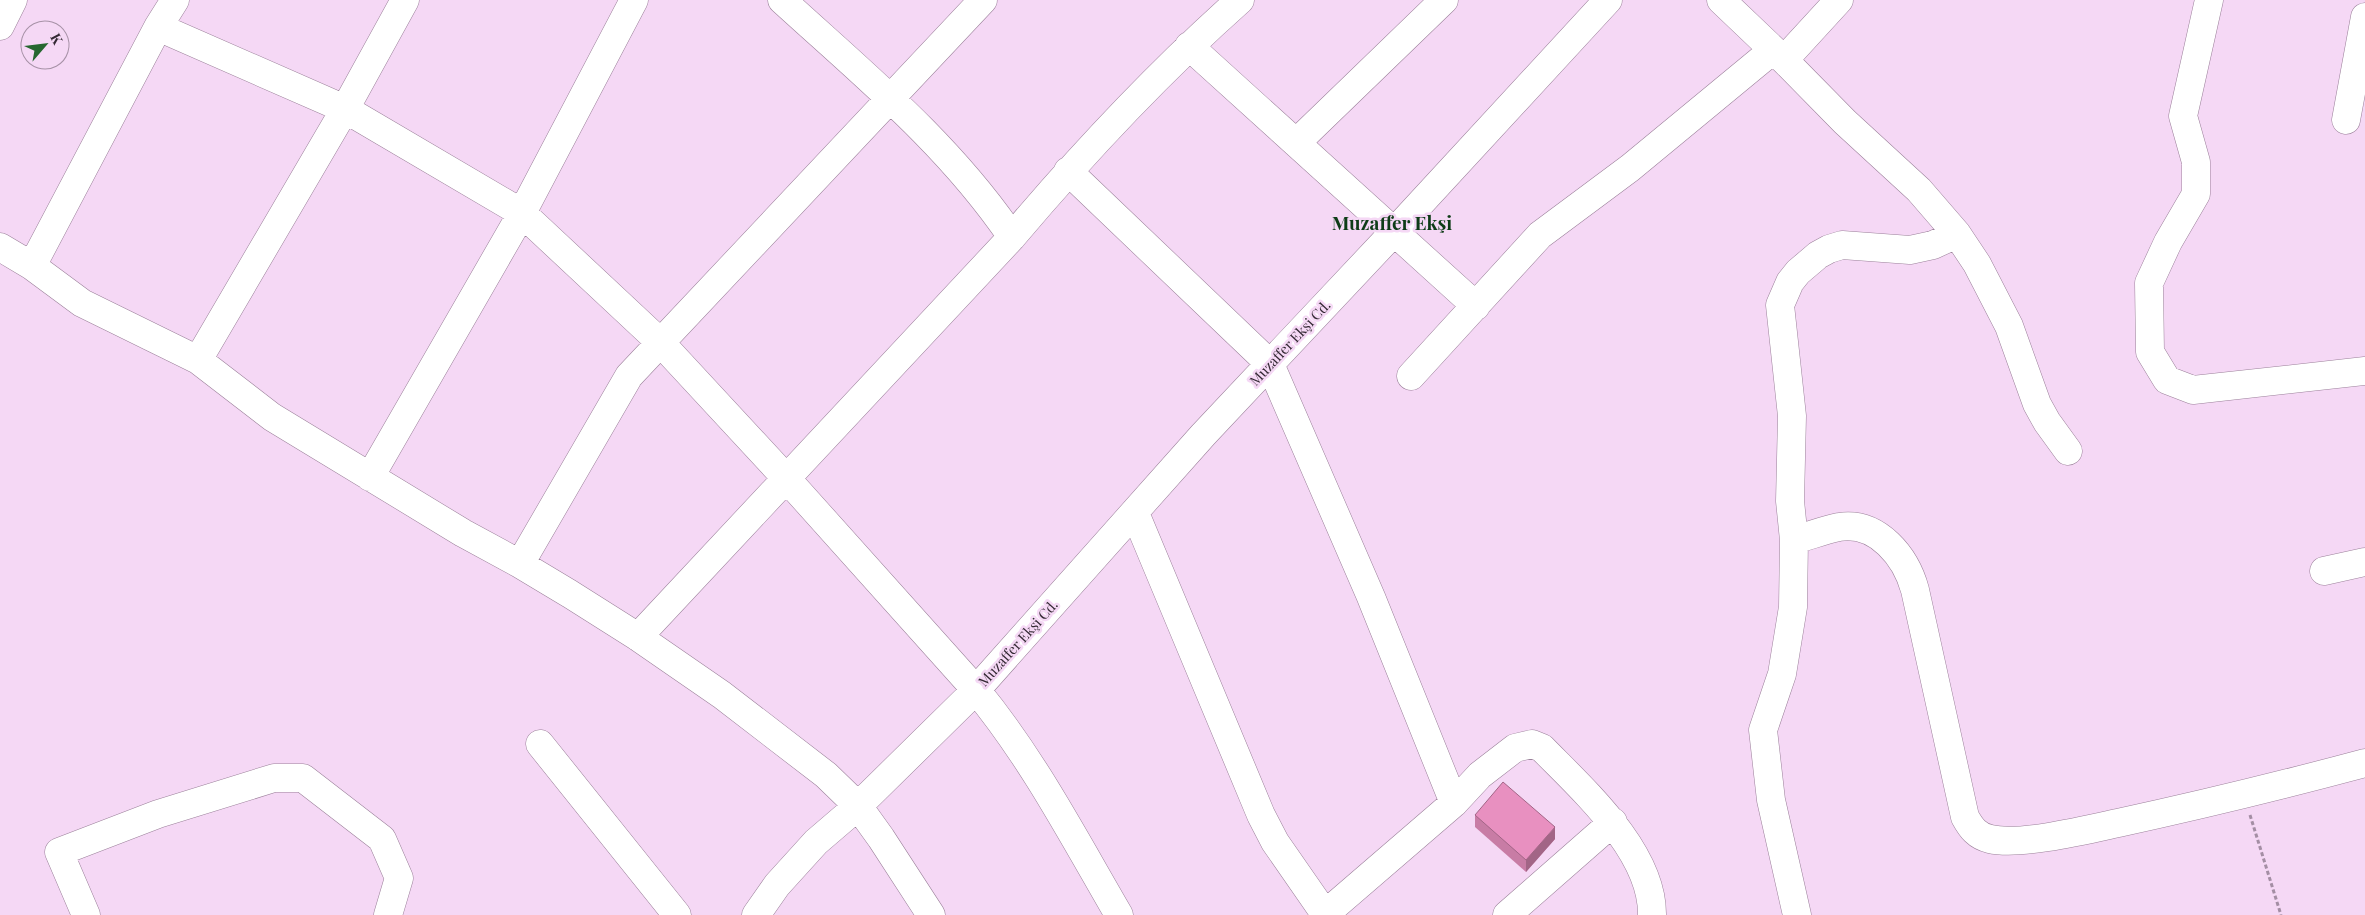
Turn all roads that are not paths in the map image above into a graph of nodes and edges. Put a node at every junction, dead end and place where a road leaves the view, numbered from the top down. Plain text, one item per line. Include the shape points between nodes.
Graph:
1 (13, 0) edge
2 (175, 0) edge
3 (405, 0) edge
4 (634, 0) edge
5 (782, 0) edge
6 (1240, 0) edge
7 (1444, 0) edge
8 (1608, 0) edge
9 (1721, 0) edge
10 (1839, 0) edge
11 (2209, 0) edge
12 (978, 2) edge
13 (2365, 17) edge
14 (0, 26) edge
15 (158, 27) junction
16 (1189, 46) junction
17 (1779, 55) junction
18 (889, 98) junction
19 (345, 110) junction
20 (2346, 120) dead end
21 (1296, 143) junction
22 (1068, 170) junction
23 (522, 213) junction
24 (1394, 232) junction
25 (1957, 234) junction
26 (1012, 237) junction
27 (0, 247) edge
28 (32, 266) junction
29 (1476, 306) junction
30 (660, 342) junction
31 (198, 360) junction
32 (1270, 364) junction
33 (2365, 371) edge
34 (1410, 376) dead end
35 (2068, 451) dead end
36 (370, 477) junction
37 (786, 478) junction
38 (1135, 513) junction
39 (1794, 540) junction
40 (2365, 562) edge
41 (520, 564) junction
42 (2324, 571) dead end
43 (638, 637) junction
44 (976, 690) junction
45 (540, 744) dead end
46 (2365, 763) edge
47 (1454, 803) junction
48 (858, 806) junction
49 (1612, 822) junction
50 (86, 915) edge
51 (388, 915) edge
52 (678, 915) edge
53 (756, 915) edge
54 (931, 915) edge
55 (1119, 915) edge
56 (1324, 915) edge
57 (1507, 915) edge
58 (1652, 915) edge
59 (1797, 915) edge

1 - 14 street
2 - 15 street
3 - 19 street
4 - 23 street
5 - 18 street
6 - 16 street
7 - 21 street
8 - 24 street, Muzaffer Ekşi Cd.
9 - 17 street
10 - 17 street
11 - 33 street via 2183,116 2196,162 2196,194 2149,283 2150,352 2167,380 2193,390
12 - 18 street
13 - 20 street
15 - 19 street
15 - 28 street
16 - 21 street
16 - 22 street
17 - 25 street via 1919,190
17 - 29 street via 1540,236
18 - 26 street via 952,159
18 - 30 street
19 - 23 street
19 - 31 street
21 - 24 street
22 - 26 street
22 - 32 street
23 - 30 street
23 - 36 street
24 - 29 street
24 - 32 street, Muzaffer Ekşi Cd.
25 - 35 street via 1989,285 2009,326 2037,404
25 - 39 street via 1933,245 1910,250 1842,245 1829,249 1812,258 1784,293 1780,305 1792,416 1790,501
26 - 37 street
27 - 28 street
28 - 31 street via 82,303
29 - 34 street
30 - 37 street
30 - 41 street via 629,376
31 - 36 street via 272,417
32 - 38 street, Muzaffer Ekşi Cd. via 1202,435
32 - 47 street
36 - 41 street
37 - 43 street
37 - 44 street
38 - 44 street, Muzaffer Ekşi Cd.
38 - 56 street via 1261,815 1275,842
39 - 46 street via 1840,527 1863,530 1886,542 1904,562 1911,575 1966,817 1970,826 1983,836 2029,839 2088,829 2243,796
39 - 59 street via 1793,607 1782,674 1763,730 1771,800
40 - 42 street
41 - 43 street
43 - 48 street via 826,774
44 - 48 street, Muzaffer Ekşi Cd.
44 - 55 street via 1030,762
45 - 52 street
47 - 49 street via 1480,775 1515,748 1532,744 1542,748
47 - 56 street
48 - 53 street, Muzaffer Ekşi Cd. via 796,863
48 - 54 street
49 - 57 street
49 - 58 street via 1644,875
50 - 51 street via 60,852 158,814 274,778 303,778 382,839 399,878

